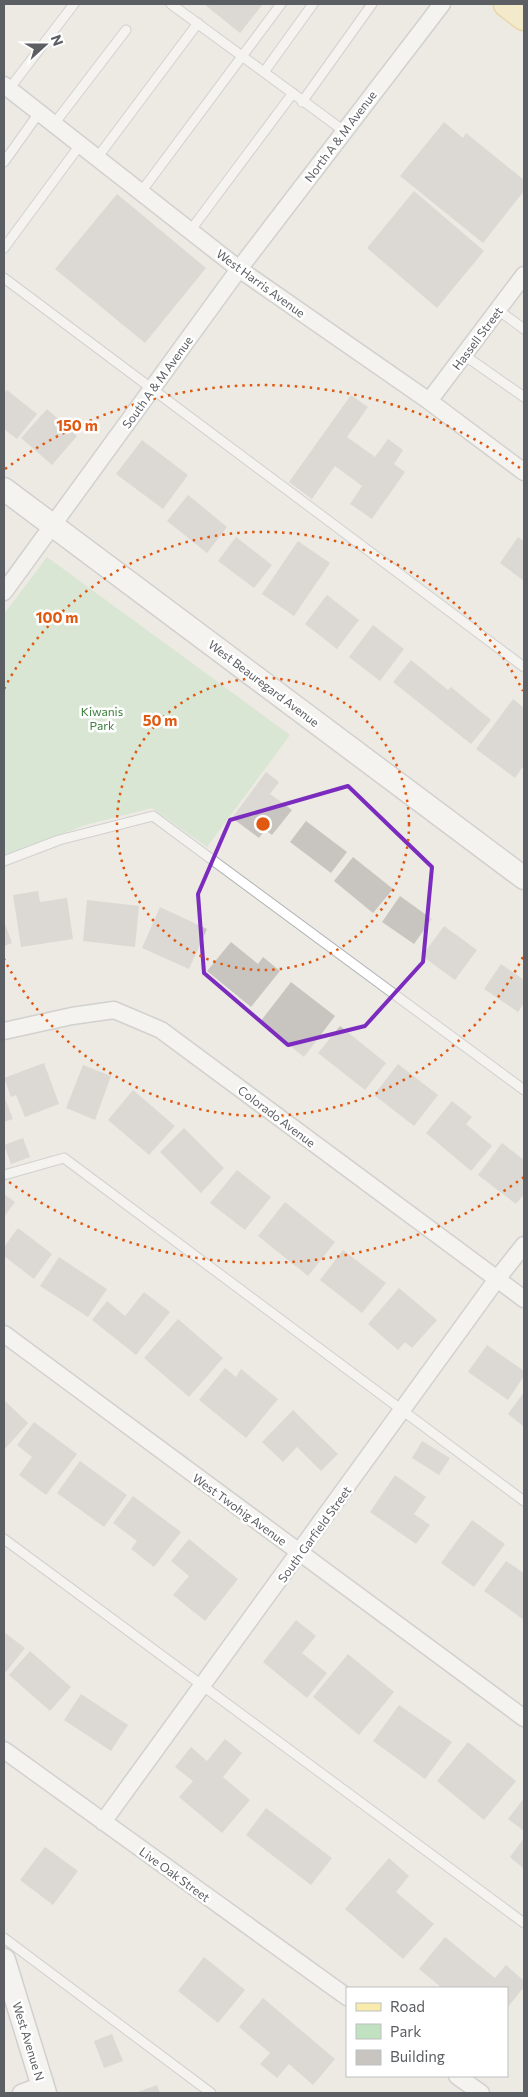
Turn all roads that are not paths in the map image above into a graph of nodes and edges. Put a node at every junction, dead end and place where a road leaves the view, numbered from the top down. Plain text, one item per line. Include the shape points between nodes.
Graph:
1 (74, 4) edge
2 (171, 4) edge
3 (281, 4) edge
4 (313, 4) edge
5 (372, 4) edge
6 (442, 4) edge
7 (507, 4) edge
8 (524, 17) edge
9 (198, 23) junction
10 (126, 30) dead end
11 (240, 56) junction
12 (264, 72) junction
13 (6, 87) edge
14 (293, 93) junction
15 (302, 102) junction
16 (39, 113) junction
17 (54, 124) junction
18 (344, 131) junction
19 (80, 145) junction
20 (97, 158) junction
21 (4, 162) edge
22 (141, 192) junction
23 (190, 230) junction
24 (4, 248) edge
25 (239, 269) junction
26 (4, 278) edge
27 (523, 279) edge
28 (498, 310) junction
29 (524, 328) edge
30 (464, 355) junction
31 (152, 389) junction
32 (524, 397) edge
33 (429, 401) junction
34 (524, 472) edge
35 (4, 489) edge
36 (53, 525) junction
37 (4, 592) edge
38 (524, 667) edge
39 (4, 861) edge
40 (524, 878) edge
41 (4, 1031) edge
42 (524, 1090) edge
43 (4, 1175) edge
44 (524, 1245) edge
45 (497, 1279) junction
46 (524, 1299) edge
47 (4, 1334) edge
48 (403, 1410) junction
49 (524, 1501) edge
50 (4, 1539) edge
51 (300, 1553) junction
52 (204, 1684) junction
53 (524, 1718) edge
54 (4, 1750) edge
55 (102, 1822) junction
56 (524, 1923) edge
57 (4, 1938) edge
58 (4, 1960) edge
59 (346, 1996) edge
60 (458, 2077) edge
61 (44, 2089) edge
62 (21, 2093) edge
63 (210, 2093) edge
64 (480, 2093) edge

1 - 13 lane
2 - 9 lane
3 - 11 lane
4 - 12 lane
5 - 15 lane
6 - 18 street, North A & M Avenue
7 - 8 main road
9 - 11 lane
9 - 20 lane
10 - 17 lane
11 - 12 lane
11 - 22 lane
12 - 14 lane
13 - 16 street, West Harris Avenue
14 - 15 lane
14 - 23 lane
15 - 18 lane
16 - 17 street, West Harris Avenue
16 - 21 lane
17 - 19 street, West Harris Avenue
18 - 25 street, North A & M Avenue
19 - 20 street, West Harris Avenue
19 - 24 lane
20 - 22 street, West Harris Avenue
22 - 23 street, West Harris Avenue
23 - 25 street, West Harris Avenue
25 - 31 street, South A & M Avenue
25 - 33 street, West Harris Avenue
26 - 31 lane
27 - 28 street, Hassell Street
28 - 29 lane
28 - 30 street, Hassell Street
30 - 32 lane
30 - 33 street, Hassell Street
31 - 36 street, South A & M Avenue
31 - 38 lane
33 - 34 street, West Harris Avenue
35 - 36 street, West Beauregard Avenue
36 - 37 street, South A & M Avenue
36 - 40 street, West Beauregard Avenue
39 - 42 lane via 59,840 153,816
41 - 45 street, Colorado Avenue via 114,1010 161,1030
43 - 48 lane via 64,1158
44 - 45 street, South Garfield Street
45 - 46 street, Colorado Avenue
45 - 48 street, South Garfield Street
47 - 51 street, West Twohig Avenue
48 - 49 lane
48 - 51 street, South Garfield Street
50 - 52 lane
51 - 52 street, South Garfield Street
51 - 53 street, West Twohig Avenue
52 - 55 street, South Garfield Street
52 - 56 lane
54 - 55 street, Live Oak Street
55 - 59 street, Live Oak Street
57 - 63 lane
58 - 61 street, West Avenue N
60 - 64 street
61 - 62 street

